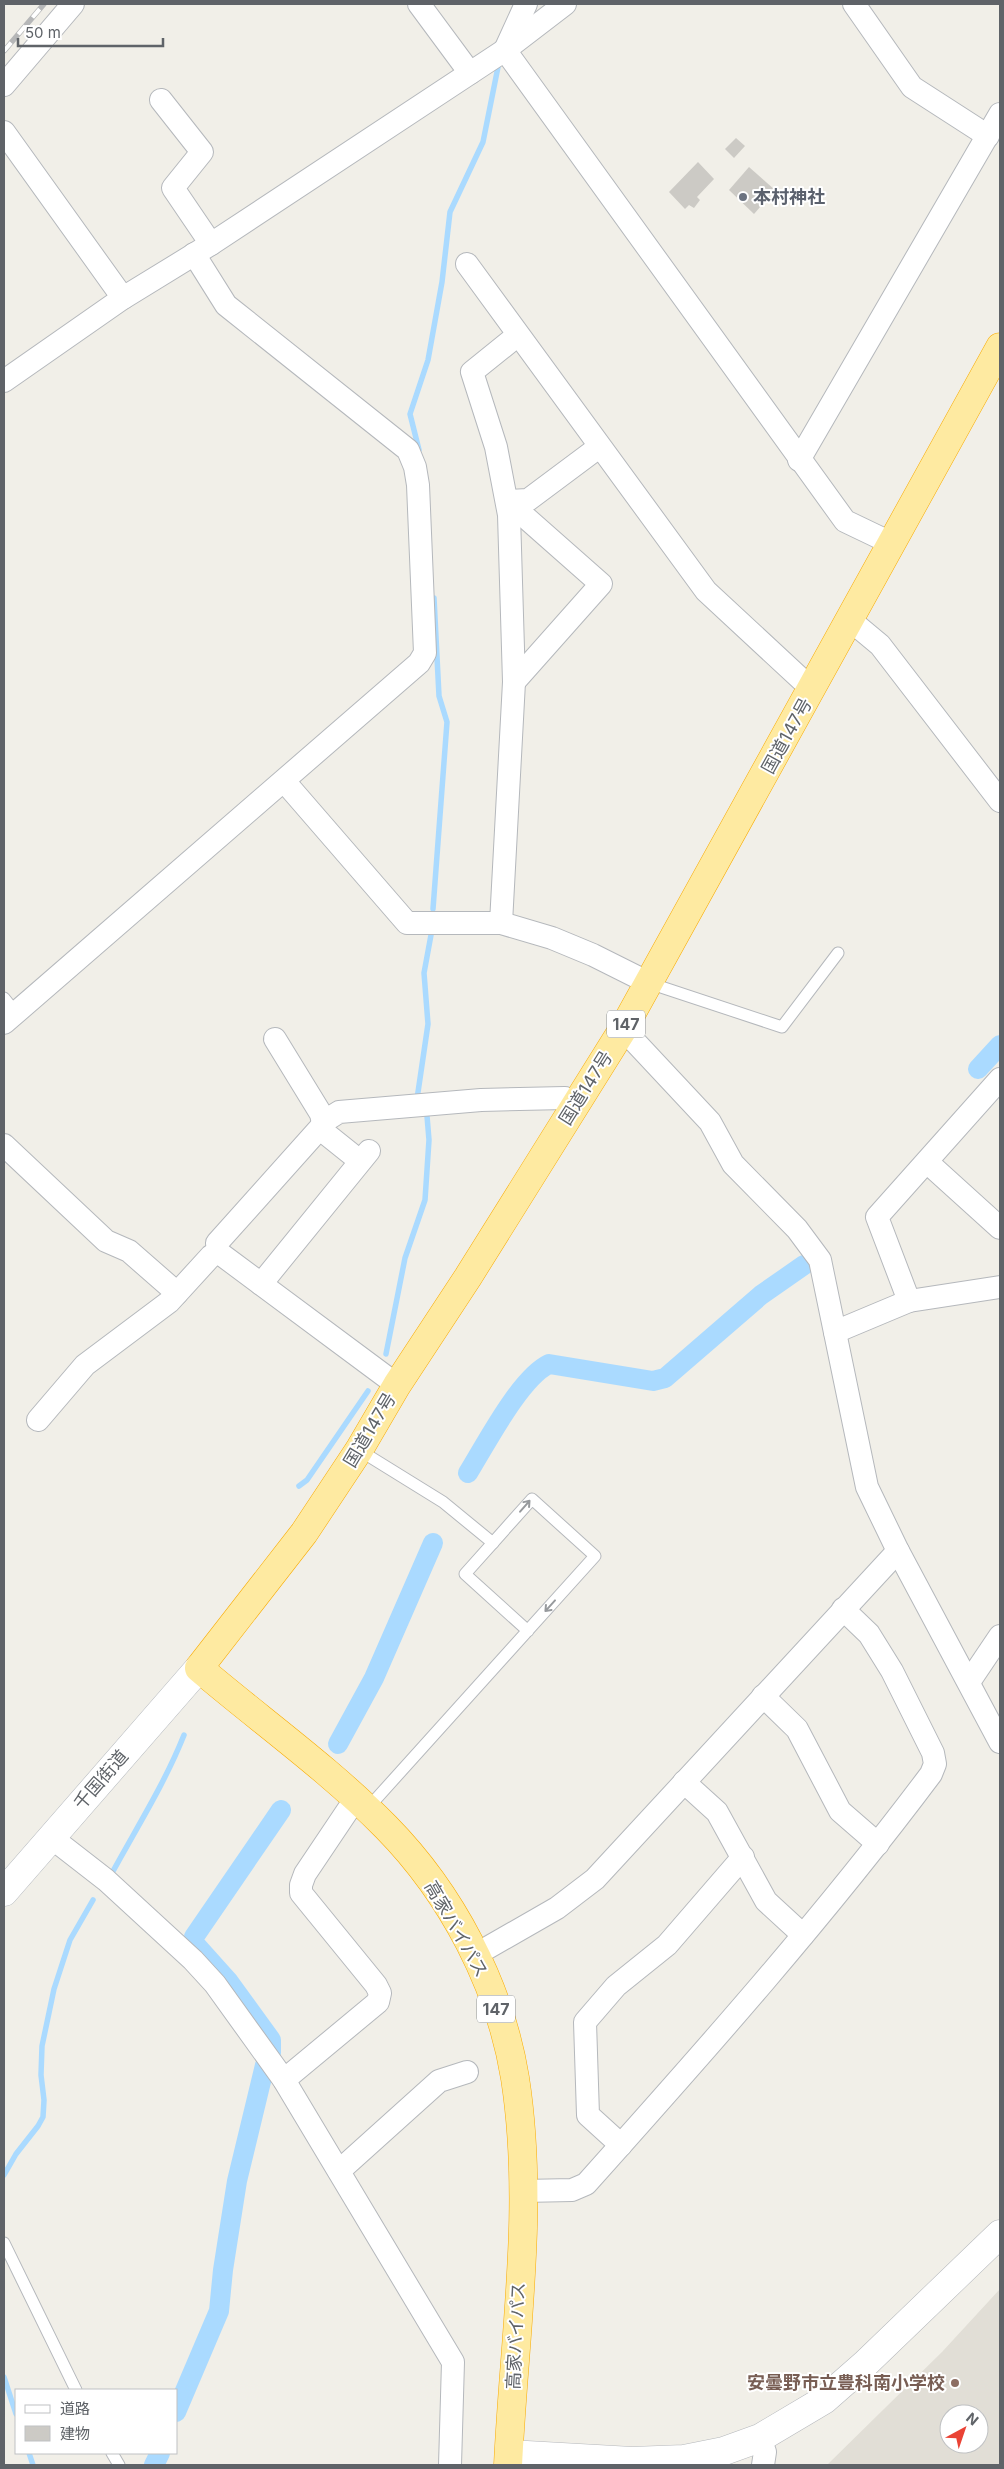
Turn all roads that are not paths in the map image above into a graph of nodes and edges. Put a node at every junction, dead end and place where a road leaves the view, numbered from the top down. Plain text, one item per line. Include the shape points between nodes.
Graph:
1 (73, 4) edge
2 (419, 4) edge
3 (526, 4) edge
4 (565, 4) edge
5 (854, 4) edge
6 (505, 50) junction
7 (470, 73) junction
8 (4, 85) edge
9 (161, 100) dead end
10 (1000, 114) edge
11 (4, 132) edge
12 (988, 136) junction
13 (203, 249) junction
14 (467, 264) dead end
15 (123, 298) junction
16 (518, 335) junction
17 (1000, 347) edge
18 (4, 381) edge
19 (599, 447) junction
20 (798, 460) junction
21 (507, 501) junction
22 (892, 544) junction
23 (850, 620) junction
24 (514, 682) junction
25 (815, 685) junction
26 (284, 782) junction
27 (1000, 801) edge
28 (501, 923) junction
29 (838, 952) dead end
30 (649, 983) junction
31 (8, 1011) edge
32 (623, 1029) junction
33 (275, 1039) dead end
34 (1000, 1080) edge
35 (576, 1104) junction
36 (323, 1126) junction
37 (4, 1145) edge
38 (927, 1162) junction
39 (1000, 1228) edge
40 (218, 1252) junction
41 (261, 1284) junction
42 (1000, 1287) edge
43 (177, 1293) junction
44 (909, 1300) junction
45 (834, 1332) junction
46 (397, 1385) junction
47 (38, 1420) dead end
48 (359, 1450) junction
49 (493, 1543) junction
50 (898, 1551) junction
51 (843, 1609) junction
52 (528, 1631) junction
53 (1000, 1636) edge
54 (199, 1668) junction
55 (969, 1682) junction
56 (763, 1696) junction
57 (1000, 1742) edge
58 (684, 1782) junction
59 (362, 1804) junction
60 (52, 1838) junction
61 (878, 1844) junction
62 (743, 1857) junction
63 (4, 1892) edge
64 (803, 1935) junction
65 (475, 1955) junction
66 (468, 2072) dead end
67 (284, 2080) junction
68 (621, 2145) junction
69 (339, 2171) junction
70 (523, 2191) junction
71 (1000, 2234) edge
72 (4, 2243) edge
73 (76, 2389) edge
74 (760, 2438) junction
75 (113, 2454) edge
76 (509, 2460) edge
77 (119, 2465) edge
78 (450, 2465) edge
79 (763, 2465) edge

1 - 8 street
2 - 7 street
3 - 6 street
4 - 6 street
5 - 12 street via 912,87
6 - 7 street
6 - 20 street
7 - 13 street
9 - 13 street via 202,152 174,188
10 - 12 street
11 - 15 street
12 - 20 street
13 - 15 street
13 - 26 street via 226,305 402,443 411,456 417,475 425,653 419,663
14 - 16 street
15 - 18 street
16 - 19 street
16 - 21 street via 472,372 496,447
17 - 22 highway, 国道147号 / 147
19 - 21 street via 528,500
19 - 25 street via 706,591 802,680
20 - 22 street via 845,521
21 - 24 street
21 - 24 street via 601,584
22 - 23 highway, 国道147号 / 147
23 - 25 highway, 国道147号 / 147
23 - 27 street via 880,645
24 - 28 street
25 - 30 highway, 国道147号 / 147
26 - 28 street via 407,923
26 - 31 street
28 - 30 street via 552,938
29 - 30 lane via 782,1027
30 - 32 highway, 国道147号 / 147
32 - 35 highway, 国道147号 / 147
32 - 45 street via 710,1122 734,1164 810,1244 820,1260
33 - 36 street via 321,1114
34 - 38 street
35 - 36 street via 566,1098 375,1107 339,1112
35 - 46 highway, 国道147号 / 147
36 - 40 street via 217,1243
36 - 41 street via 325,1133 365,1156
37 - 43 street via 106,1241 130,1251
38 - 39 street
38 - 44 street via 878,1217
40 - 41 street
40 - 43 street
41 - 46 street
42 - 44 street
43 - 47 street via 85,1365
44 - 45 street
45 - 50 street via 867,1487
46 - 48 highway, 国道147号 / 147
48 - 49 lane via 443,1502
48 - 54 highway, 国道147号 / 147 via 304,1533
49 - 52 lane via 465,1574
49 -> 52 lane via 532,1499 595,1556
50 - 51 street
50 - 55 street
51 - 56 street
51 - 61 street via 869,1634 892,1671 935,1764 931,1774
52 - 59 lane
53 - 55 street
54 - 59 highway, 高家バイパス / 147
54 - 60 street, 千国街道
55 - 57 street
56 - 58 street
56 - 61 street via 797,1729 840,1810
58 - 62 street via 717,1812
58 - 65 street via 595,1879 557,1908
59 - 65 highway, 高家バイパス / 147 via 432,1882
59 - 67 street via 306,1874 301,1892 376,1985 380,1993 378,2002
60 - 63 street, 千国街道
60 - 67 street via 106,1880 193,1960 215,1984
61 - 64 street
62 - 64 street via 766,1901
62 - 68 street via 667,1945 616,1986 585,2022 588,2115
64 - 68 street
65 - 70 highway, 高家バイパス / 147 via 501,2022 514,2076
66 - 69 street via 439,2081
67 - 69 street
68 - 70 street via 586,2184 572,2190
69 - 78 street via 453,2362
70 - 76 highway, 高家バイパス / 147
71 - 74 street via 824,2400
72 - 73 lane
74 - 76 street via 684,2459
74 - 79 street via 765,2452
75 - 77 lane

